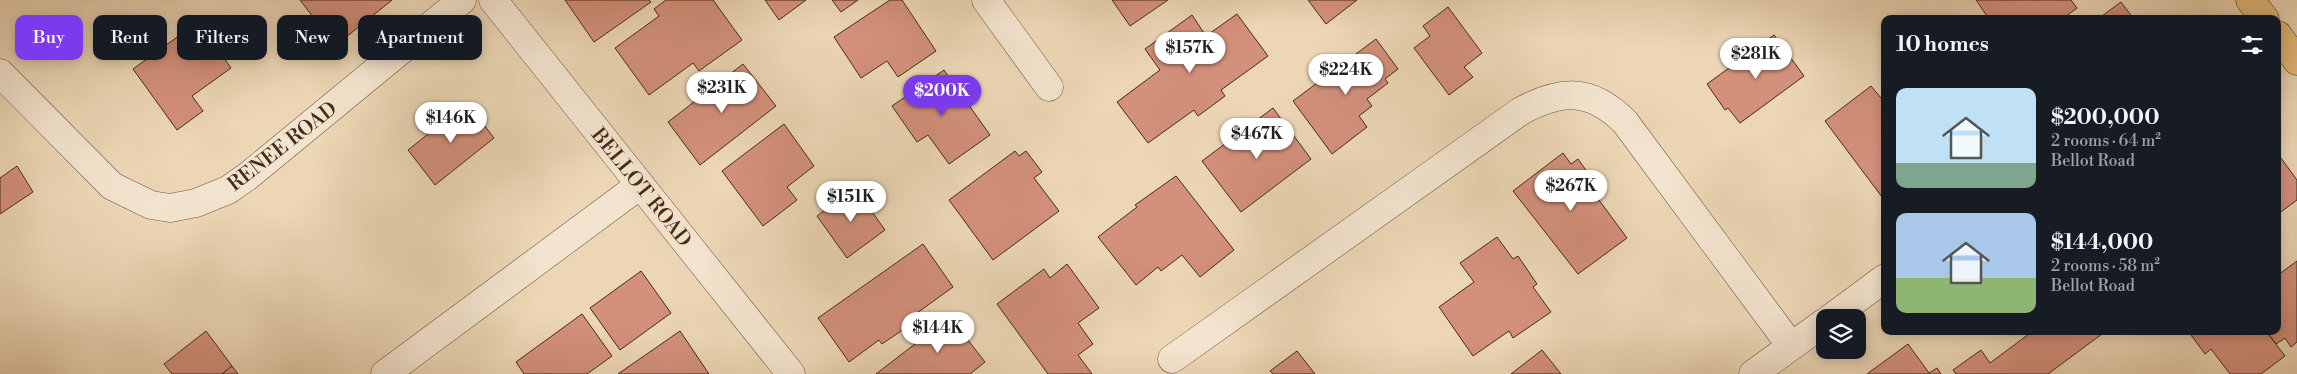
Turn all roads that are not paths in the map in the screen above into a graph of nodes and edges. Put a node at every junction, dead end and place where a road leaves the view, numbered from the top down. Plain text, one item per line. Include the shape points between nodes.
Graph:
1 (462, 0) edge
2 (493, 0) edge
3 (986, 0) edge
4 (2281, 40) edge
5 (2297, 61) edge
6 (0, 73) edge
7 (1049, 87) dead end
8 (640, 185) junction
9 (1881, 281) edge
10 (1843, 309) edge
11 (1816, 329) edge
12 (1792, 346) junction
13 (1172, 359) dead end
14 (385, 374) edge
15 (791, 374) edge
16 (1753, 374) edge

1 - 6 street, RENEE ROAD via 248,176 214,196 170,208 151,205 112,186
2 - 8 street, BELLOT ROAD
3 - 7 street
4 - 5 main road
8 - 14 street
8 - 15 street, BELLOT ROAD
9 - 10 street
11 - 12 street
12 - 13 street via 1625,122 1601,103 1583,95 1564,94 1521,111
12 - 16 street

